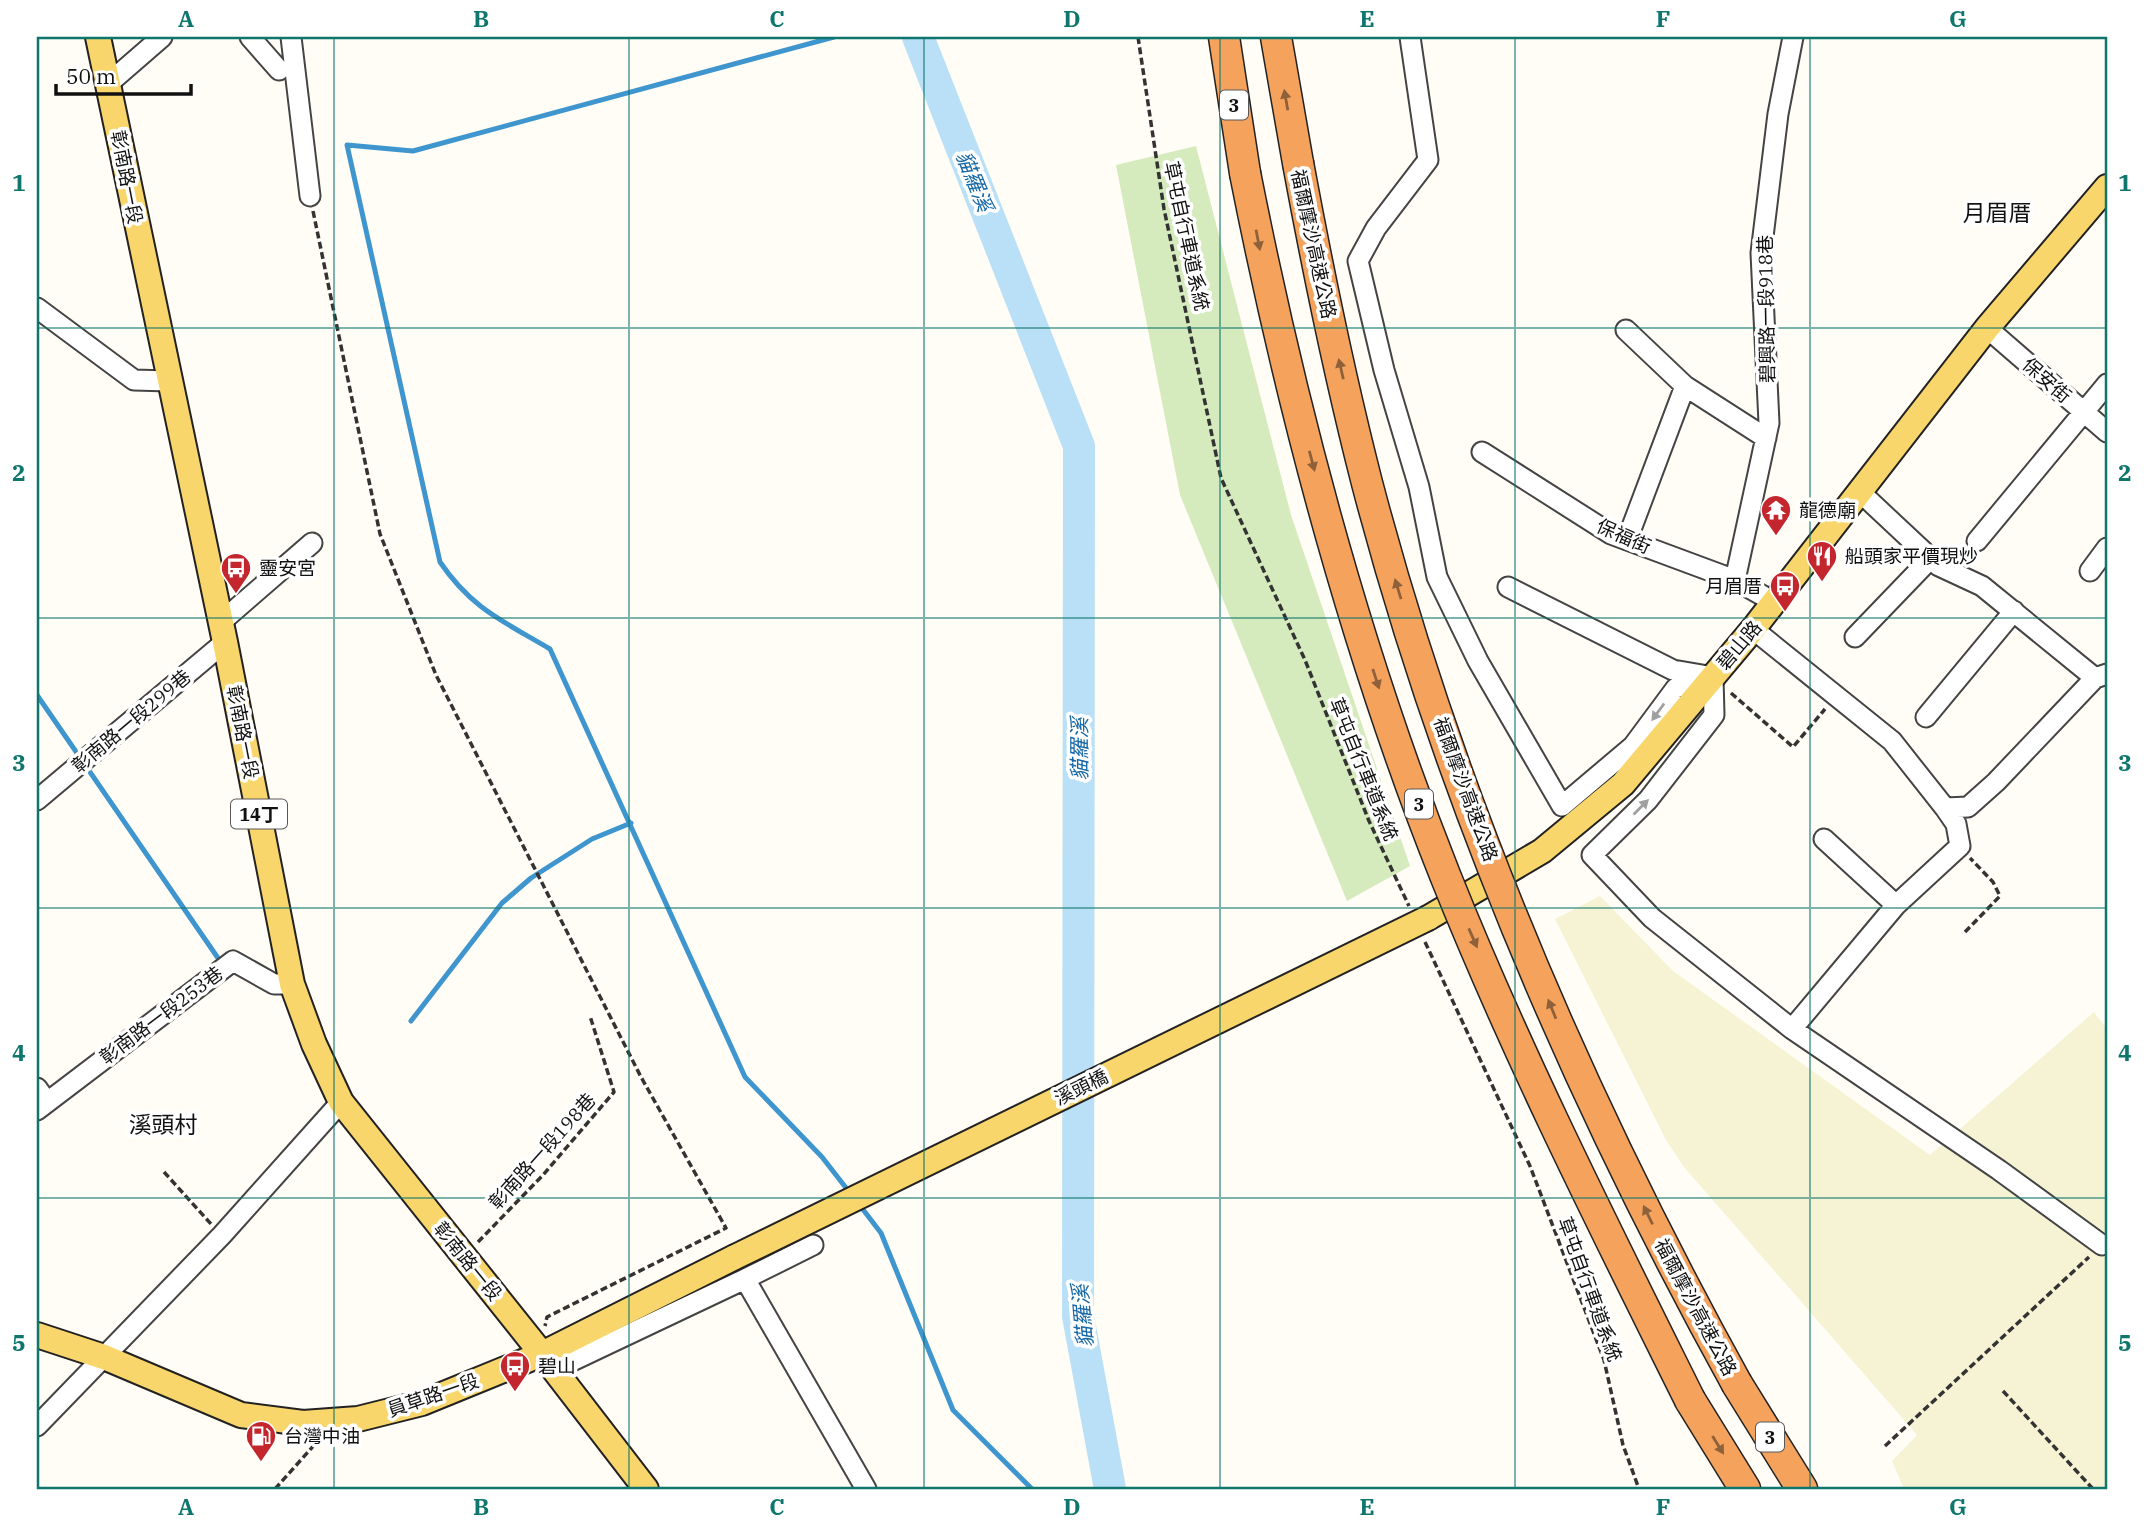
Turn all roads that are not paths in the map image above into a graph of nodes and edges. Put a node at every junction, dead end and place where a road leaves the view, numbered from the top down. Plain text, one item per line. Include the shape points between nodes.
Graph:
1 (98, 37) edge
2 (162, 37) edge
3 (250, 37) edge
4 (291, 37) edge
5 (1224, 37) edge
6 (1276, 37) edge
7 (1410, 37) edge
8 (1793, 37) edge
9 (279, 70) dead end
10 (108, 83) junction
11 (2107, 187) edge
12 (310, 196) road end
13 (37, 308) edge
14 (1987, 328) junction
15 (1626, 330) dead end
16 (169, 381) junction
17 (2107, 384) edge
18 (1685, 386) junction
19 (2084, 412) junction
20 (2107, 432) edge
21 (1766, 438) junction
22 (1482, 452) dead end
23 (1861, 493) junction
24 (1627, 540) junction
25 (1977, 541) dead end
26 (312, 543) dead end
27 (2107, 548) edge
28 (1931, 558) junction
29 (2090, 571) dead end
30 (1735, 580) junction
31 (1508, 587) dead end
32 (1774, 602) junction
33 (2014, 611) junction
34 (1753, 629) junction
35 (223, 632) junction
36 (1855, 638) dead end
37 (2101, 676) edge
38 (1713, 677) junction
39 (1926, 717) dead end
40 (37, 800) edge
41 (1945, 808) junction
42 (1824, 839) dead end
43 (1896, 905) junction
44 (1419, 919) joint
45 (292, 984) junction
46 (1792, 1028) junction
47 (40, 1100) edge
48 (341, 1102) junction
49 (813, 1245) dead end
50 (2102, 1245) road end
51 (740, 1268) junction
52 (37, 1335) edge
53 (542, 1353) junction
54 (104, 1357) junction
55 (37, 1426) edge
56 (646, 1489) edge
57 (866, 1489) edge
58 (1745, 1489) edge
59 (1802, 1489) edge

1 - 10 main road, 彰南路一段 / 14丁
2 - 10 street
3 - 9 street
4 - 12 street
5 -> 58 highway, 3, bridge via 1245,173 1291,384 1350,597 1400,752 1446,876 1567,1153 1690,1400
59 -> 6 highway, 福爾摩沙高速公路 / 3, bridge via 1677,1275 1565,1042 1434,703 1367,482 1315,256
38 -> 7 street via 1676,688 1633,746 1562,806 1478,661 1437,577 1419,487 1358,261 1428,160
8 - 21 street, 碧興路一段918巷 via 1778,114 1761,253
10 - 16 main road, 彰南路一段 / 14丁
11 - 14 main road, 碧山路
13 - 16 street via 134,380
14 - 19 street, 保安街
14 - 23 main road, 碧山路
15 - 18 street
16 - 35 main road, 彰南路一段 / 14丁
17 - 19 street
18 - 21 street
18 - 24 street
19 - 20 street, 保安街
19 - 25 street
21 - 30 street, 碧興路一段918巷
22 - 24 street, 保福街
23 - 28 street
23 - 32 main road, 碧山路
24 - 30 street, 保福街
26 - 35 street, 彰南路一段299巷
27 - 29 street
28 - 33 street via 1982,586
28 - 36 street
30 - 32 street, 保福街
31 - 38 street via 1673,670
32 - 34 main road, 碧山路
33 - 37 street
33 - 39 street
34 - 38 main road, 碧山路
34 - 41 street via 1892,741
35 - 40 street, 彰南路一段299巷
35 - 45 main road, 彰南路一段 / 14丁
37 - 41 street via 1968,807
38 - 44 main road, 碧山路 via 1623,784 1542,851
46 -> 38 street via 1652,918 1592,855 1648,800 1714,715
41 - 43 street via 1956,824 1959,846
42 - 43 street
43 - 46 street
44 - 51 main road, 溪頭橋, bridge
45 - 47 street, 彰南路一段253巷 via 274,984 233,961
45 - 48 main road, 彰南路一段 / 14丁
46 - 50 street
48 - 53 main road, 彰南路一段 / 14丁
48 - 54 street via 222,1236
49 - 51 street
51 - 53 main road, 員草路一段
51 - 57 street
52 - 54 main road, 員草路一段
53 - 54 main road, 員草路一段 via 422,1403 358,1419 303,1423 241,1415
53 - 56 main road, 彰南路一段 / 14丁
54 - 55 street

